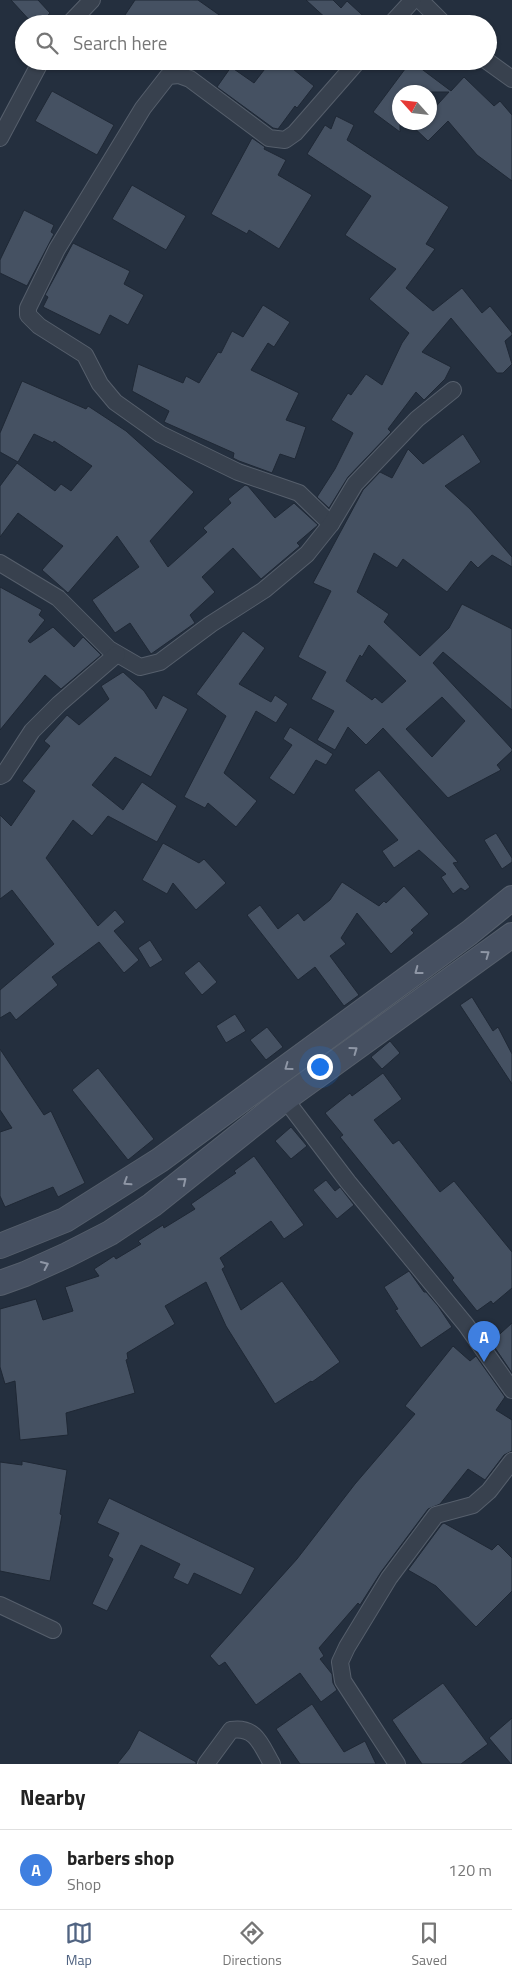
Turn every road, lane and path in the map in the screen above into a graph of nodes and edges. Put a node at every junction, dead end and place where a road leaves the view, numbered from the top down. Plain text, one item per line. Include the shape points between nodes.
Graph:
1 (92, 0) edge
2 (413, 0) edge
3 (420, 0) edge
4 (78, 15) edge
5 (399, 15) edge
6 (435, 15) edge
7 (497, 68) edge
8 (36, 70) edge
9 (350, 70) edge
10 (512, 79) edge
11 (0, 138) edge
12 (453, 390) dead end
13 (331, 524) junction
14 (0, 562) edge
15 (118, 654) junction
16 (0, 776) edge
17 (512, 898) edge
18 (512, 935) edge
19 (285, 1099) junction
20 (0, 1246) edge
21 (0, 1283) edge
22 (512, 1390) edge
23 (512, 1460) edge
24 (0, 1604) edge
25 (53, 1630) dead end
26 (206, 1764) edge
27 (272, 1764) edge
28 (397, 1764) edge

1 - 4 street
2 - 5 street
3 - 6 street
7 - 10 street
8 - 11 street
9 - 13 street via 285,140 270,138 190,79 168,76 143,108 56,249 28,308 28,315 39,326 84,354 100,384 115,402 168,438 238,472 299,493
12 - 13 street via 417,419 355,484
13 - 15 street via 307,554 264,590 160,662 140,667
14 - 15 street via 58,598
15 - 16 street via 32,731
17 -> 20 main road via 160,1160 65,1220
19 -> 18 main road
21 -> 19 main road via 67,1254 145,1210
19 - 22 street via 348,1182 466,1325
23 - 28 street via 489,1491 473,1505 436,1515 389,1578 340,1662 343,1682
24 - 25 street
26 - 27 street via 231,1730 242,1728 254,1734

